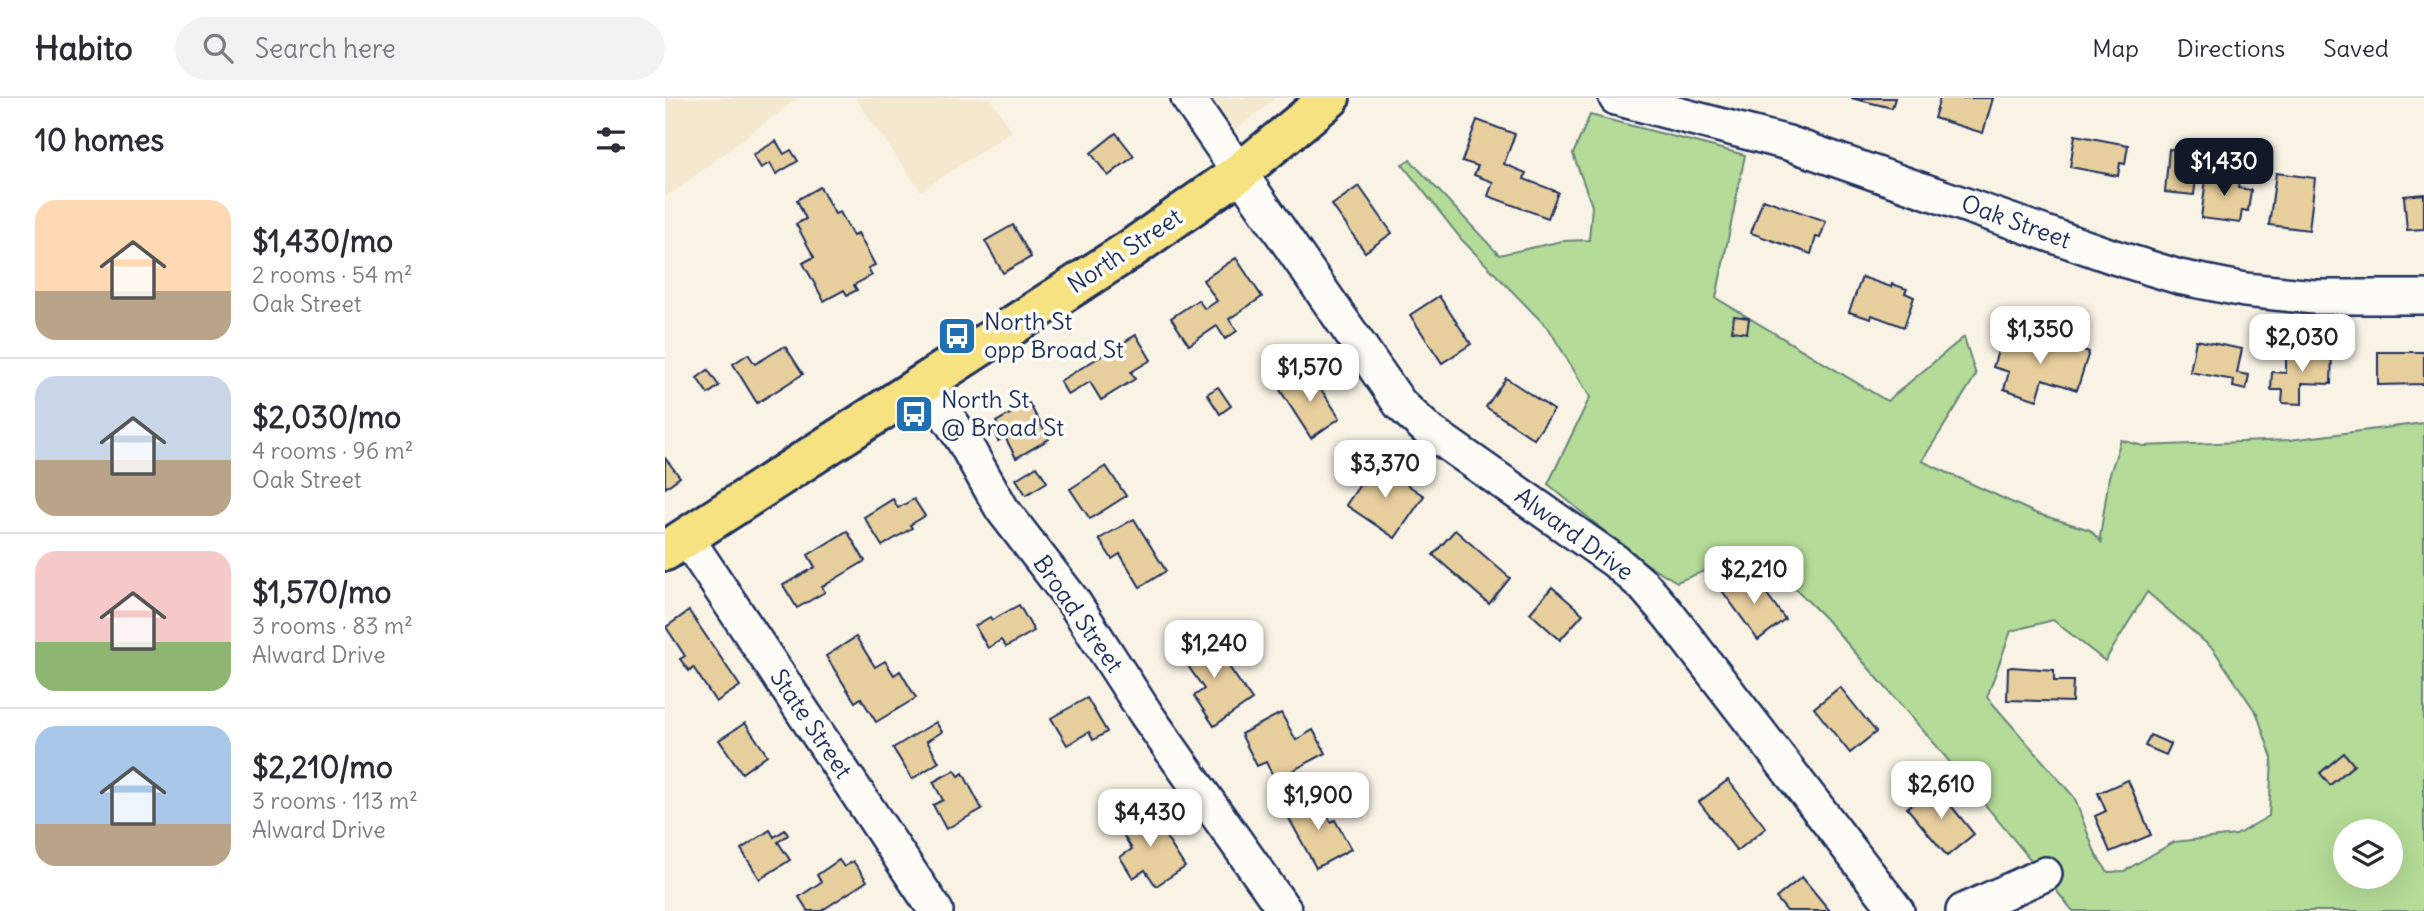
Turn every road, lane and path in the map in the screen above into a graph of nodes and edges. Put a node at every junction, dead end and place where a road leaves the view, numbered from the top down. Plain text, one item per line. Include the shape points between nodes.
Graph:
1 (1188, 98) edge
2 (1330, 98) edge
3 (1616, 98) edge
4 (1239, 173) junction
5 (2424, 297) edge
6 (925, 382) junction
7 (676, 544) edge
8 (2045, 874) dead end
9 (936, 911) edge
10 (1285, 911) edge
11 (1897, 911) edge
12 (1963, 911) edge

1 - 4 street, Alward Drive
2 - 4 main road, North Street
3 - 5 street, Oak Street via 1788,143 2179,277 2314,297
4 - 6 main road, North Street
4 - 11 street, Alward Drive via 1400,404 1428,430 1643,584
6 - 7 main road, North Street
6 - 10 street, Broad Street via 1002,509 1073,601 1146,714
7 - 9 street, State Street
8 - 12 street

